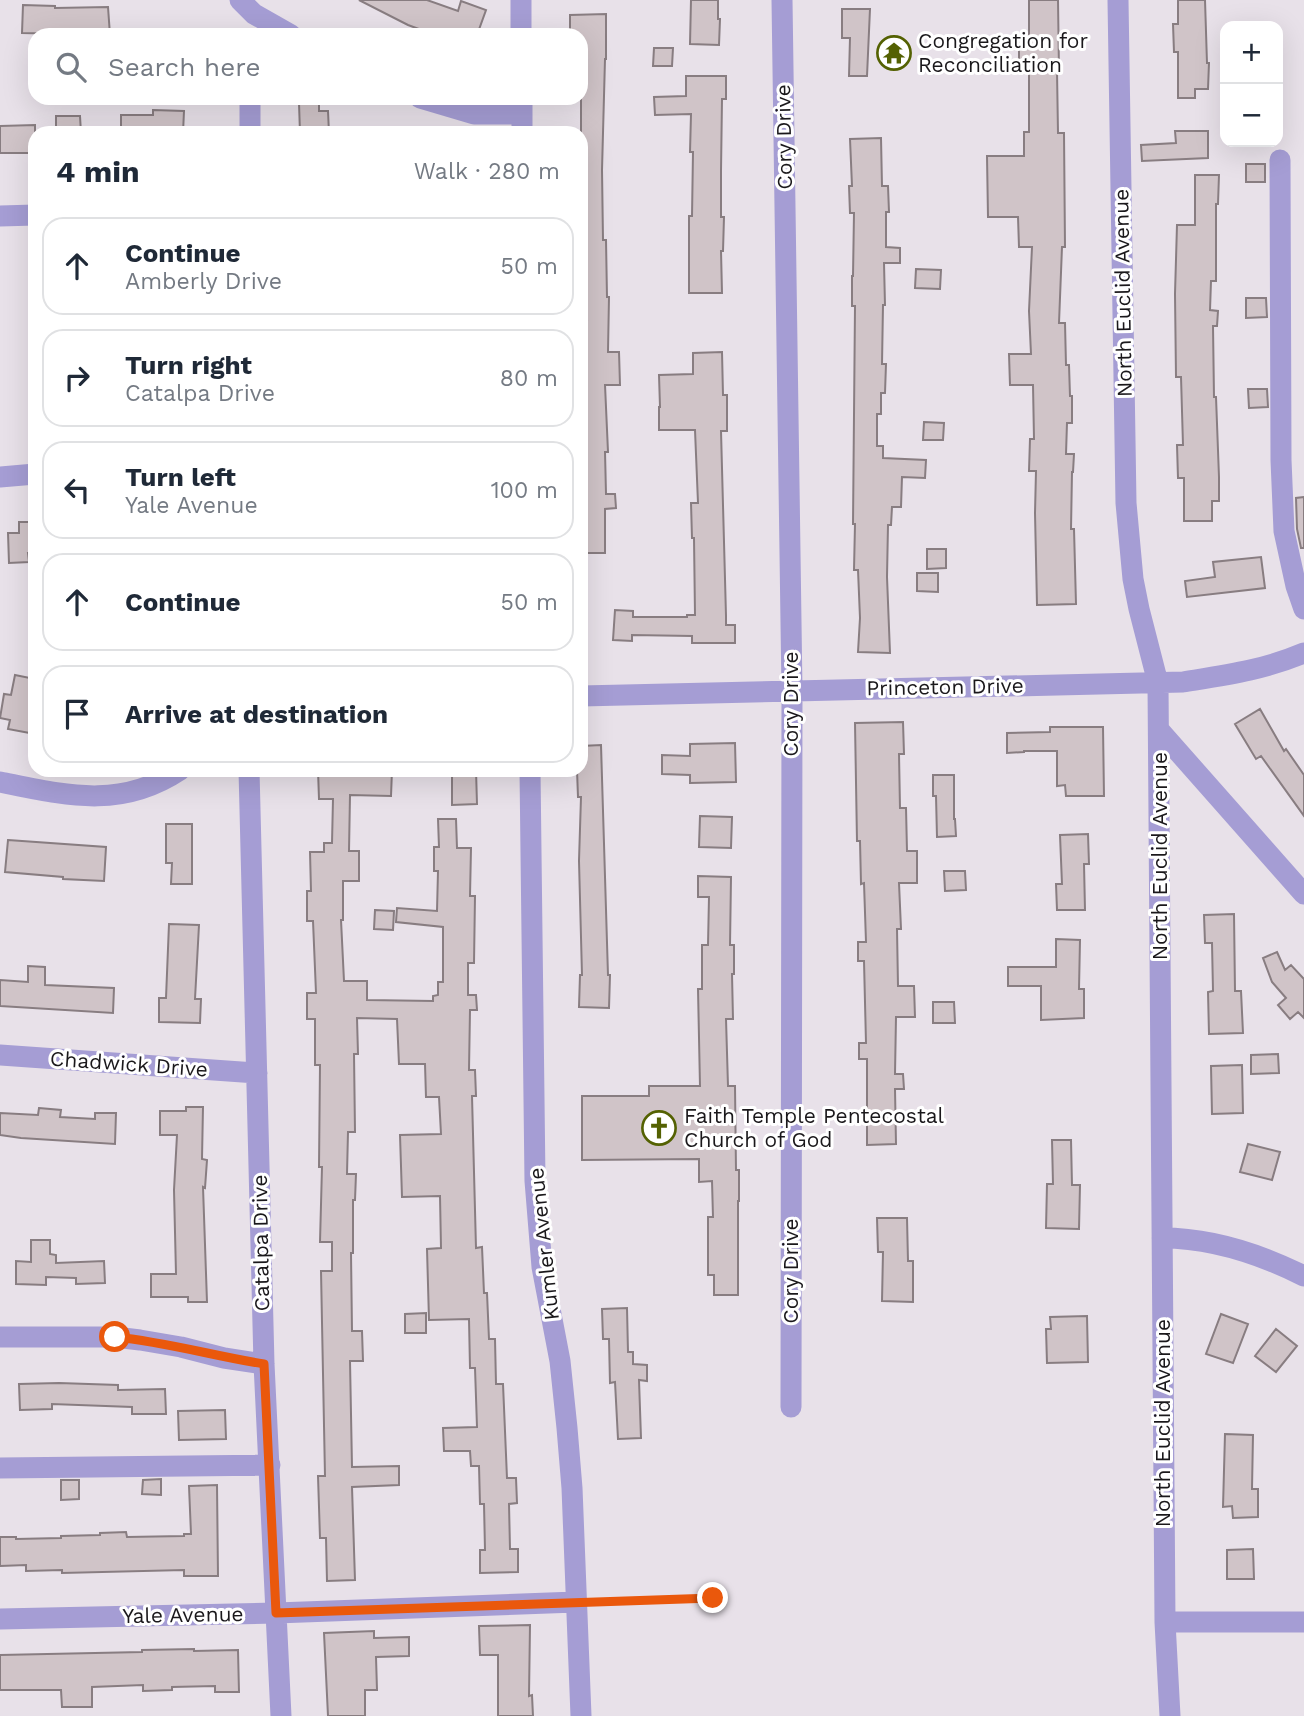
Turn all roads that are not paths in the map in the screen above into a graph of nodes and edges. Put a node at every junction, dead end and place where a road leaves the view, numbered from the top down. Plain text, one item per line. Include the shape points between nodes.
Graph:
1 (521, 0) edge
2 (782, 0) edge
3 (1118, 0) edge
4 (247, 7) edge
5 (252, 28) edge
6 (280, 28) edge
7 (521, 28) edge
8 (250, 105) edge
9 (444, 105) edge
10 (522, 115) edge
11 (250, 126) edge
12 (1280, 160) dead end
13 (28, 215) edge
14 (0, 216) edge
15 (28, 475) edge
16 (0, 477) edge
17 (1304, 609) edge
18 (1304, 653) edge
19 (1158, 683) junction
20 (792, 691) junction
21 (588, 696) edge
22 (1159, 730) junction
23 (166, 777) edge
24 (249, 777) edge
25 (530, 777) edge
26 (0, 782) edge
27 (1304, 894) edge
28 (0, 1055) edge
29 (257, 1073) junction
30 (1162, 1238) junction
31 (1304, 1276) edge
32 (0, 1337) edge
33 (264, 1364) junction
34 (791, 1407) dead end
35 (270, 1465) junction
36 (0, 1468) edge
37 (576, 1602) junction
38 (276, 1613) junction
39 (0, 1619) edge
40 (1165, 1622) junction
41 (1304, 1622) edge
42 (281, 1716) edge
43 (581, 1716) edge
44 (1170, 1716) edge

1 - 7 street
2 - 20 street, Cory Drive
3 - 19 street, North Euclid Avenue via 1128,538 1139,609
4 - 5 street
4 - 6 street
8 - 11 street
9 - 10 street via 474,114
12 - 17 street via 1284,531
13 - 14 street
15 - 16 street
18 - 19 street, Princeton Drive via 1253,670
19 - 20 street, Princeton Drive
19 - 22 street, North Euclid Avenue
20 - 21 street, Princeton Drive
20 - 34 street, Cory Drive
22 - 27 street
22 - 30 street, North Euclid Avenue
23 - 26 street via 118,795 87,797
24 - 29 street, Catalpa Drive
25 - 37 street, Kumler Avenue via 535,1181 542,1267 567,1428
28 - 29 street, Chadwick Drive
29 - 33 street, Catalpa Drive
30 - 31 street via 1188,1238 1234,1248
30 - 40 street, North Euclid Avenue
32 - 33 street via 115,1337
33 - 35 street, Catalpa Drive
35 - 36 street
35 - 38 street, Catalpa Drive
37 - 38 street, Yale Avenue
37 - 43 street, Kumler Avenue
38 - 39 street, Yale Avenue
38 - 42 street, Catalpa Drive
40 - 41 street
40 - 44 street, North Euclid Avenue

